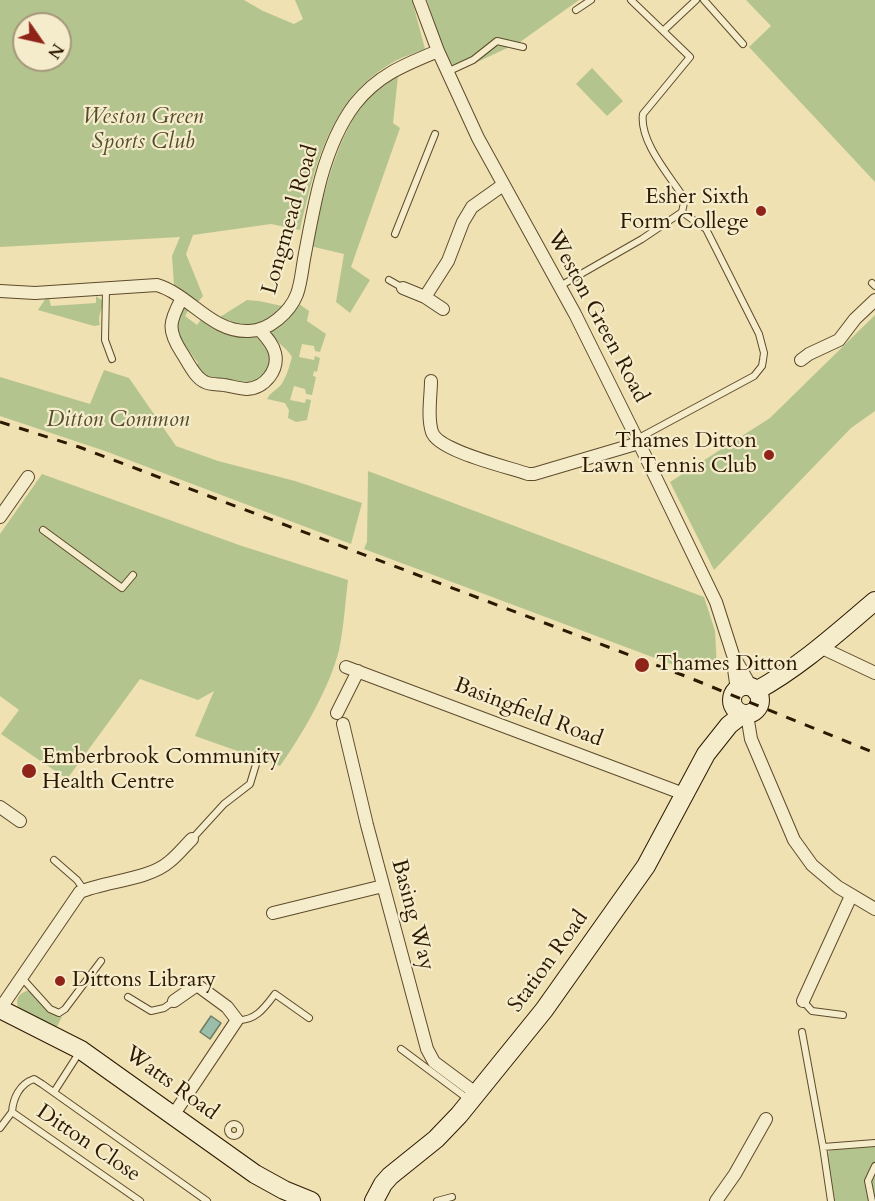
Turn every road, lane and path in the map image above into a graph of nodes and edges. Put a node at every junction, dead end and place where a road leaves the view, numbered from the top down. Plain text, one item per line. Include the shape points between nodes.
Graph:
1 (419, 0) edge
2 (591, 0) edge
3 (631, 0) edge
4 (696, 0) edge
5 (704, 0) edge
6 (576, 10) dead end
7 (663, 31) junction
8 (743, 44) dead end
9 (523, 47) dead end
10 (438, 51) junction
11 (447, 72) junction
12 (435, 134) dead end
13 (503, 185) junction
14 (682, 212) junction
15 (395, 234) dead end
16 (389, 280) dead end
17 (559, 287) junction
18 (106, 288) junction
19 (403, 288) joint
20 (0, 291) edge
21 (425, 297) junction
22 (182, 298) junction
23 (875, 300) edge
24 (443, 309) dead end
25 (260, 330) junction
26 (112, 359) dead end
27 (801, 360) dead end
28 (430, 381) dead end
29 (638, 441) junction
30 (28, 477) dead end
31 (0, 517) edge
32 (43, 530) dead end
33 (133, 575) dead end
34 (875, 600) edge
35 (820, 647) junction
36 (875, 673) edge
37 (748, 689) junction
38 (738, 716) junction
39 (340, 718) joint
40 (752, 739) junction
41 (257, 761) dead end
42 (684, 794) junction
43 (0, 807) edge
44 (20, 821) dead end
45 (192, 839) joint
46 (54, 860) dead end
47 (383, 886) junction
48 (84, 891) junction
49 (851, 896) junction
50 (875, 909) edge
51 (273, 913) dead end
52 (101, 961) dead end
53 (21, 977) junction
54 (803, 992) joint
55 (128, 997) dead end
56 (174, 1001) joint
57 (0, 1009) edge
58 (843, 1015) dead end
59 (309, 1018) dead end
60 (237, 1020) junction
61 (802, 1032) dead end
62 (401, 1049) dead end
63 (81, 1050) junction
64 (54, 1092) junction
65 (474, 1098) junction
66 (12, 1112) junction
67 (174, 1114) junction
68 (766, 1119) dead end
69 (0, 1128) edge
70 (239, 1135) dead end
71 (875, 1143) edge
72 (823, 1147) junction
73 (227, 1154) junction
74 (875, 1166) edge
75 (452, 1197) dead end
76 (140, 1201) edge
77 (207, 1201) edge
78 (311, 1201) edge
79 (374, 1201) edge
80 (437, 1201) edge
81 (716, 1201) edge
82 (831, 1201) edge
83 (872, 1201) edge

1 - 10 street, Weston Green Road
2 - 6 lane
3 - 7 lane
4 - 7 lane
5 - 8 lane
7 - 14 lane via 690,57 643,114 641,125 652,150 682,195
9 - 11 lane via 496,41 473,60
10 - 11 street, Weston Green Road
10 - 25 street, Longmead Road via 390,71 348,115 321,178 297,294 286,312
11 - 13 street, Weston Green Road
12 - 15 lane
13 - 17 street, Weston Green Road
13 - 21 street via 472,207 448,261
14 - 17 lane
14 - 29 lane via 706,229 759,334 764,353 762,366 754,376
16 - 19 lane
17 - 29 street, Weston Green Road
18 - 20 street via 35,296
18 - 22 street via 157,285
18 - 26 lane via 104,336
19 - 21 street
21 - 24 street
22 - 25 street via 232,330
22 - 25 street via 170,330 194,372 205,382 247,389 268,380 276,362 275,353
23 - 27 street via 839,340
28 - 29 street via 432,432 436,440 528,474
29 - 37 street, Weston Green Road via 716,602
30 - 31 street
32 - 33 lane via 123,588
34 - 35 main road
35 - 36 street
35 - 37 main road via 779,678
37 - 38 main road via 732,697
37 - 38 main road via 760,700 759,707
38 - 40 street
38 - 40 street
38 - 42 main road, Station Road via 706,754
39 - 42 street, Basingfield Road via 352,669
39 - 47 street, Basing Way
40 - 49 street via 794,840 812,865
41 - 45 lane via 250,784 224,804
42 - 65 main road, Station Road via 630,890 544,1010
43 - 44 street
45 - 48 street via 162,867
46 - 48 lane
47 - 51 street
47 - 65 street, Basing Way via 430,1056
48 - 53 street
49 - 50 street
49 - 54 street
52 - 53 lane via 59,1013 50,1009
53 - 57 street
54 - 58 lane via 812,1011
55 - 56 lane via 151,1011
56 - 60 street via 197,985 227,1007
57 - 63 main road, Watts Road
59 - 60 lane via 275,994 261,1013
60 - 67 street
61 - 72 lane
62 - 65 lane
63 - 64 lane, Ditton Close
63 - 67 main road, Watts Road
64 - 66 lane, Ditton Close via 34,1079 27,1081 13,1101
64 - 77 lane, Ditton Close
65 - 79 main road, Station Road via 436,1139 390,1176
66 - 69 lane
66 - 76 lane, Ditton Close
67 - 73 main road, Watts Road
68 - 81 street
70 - 73 lane
71 - 72 lane
72 - 82 lane
73 - 78 main road, Watts Road via 271,1184
74 - 83 lane via 868,1181
75 - 80 lane

